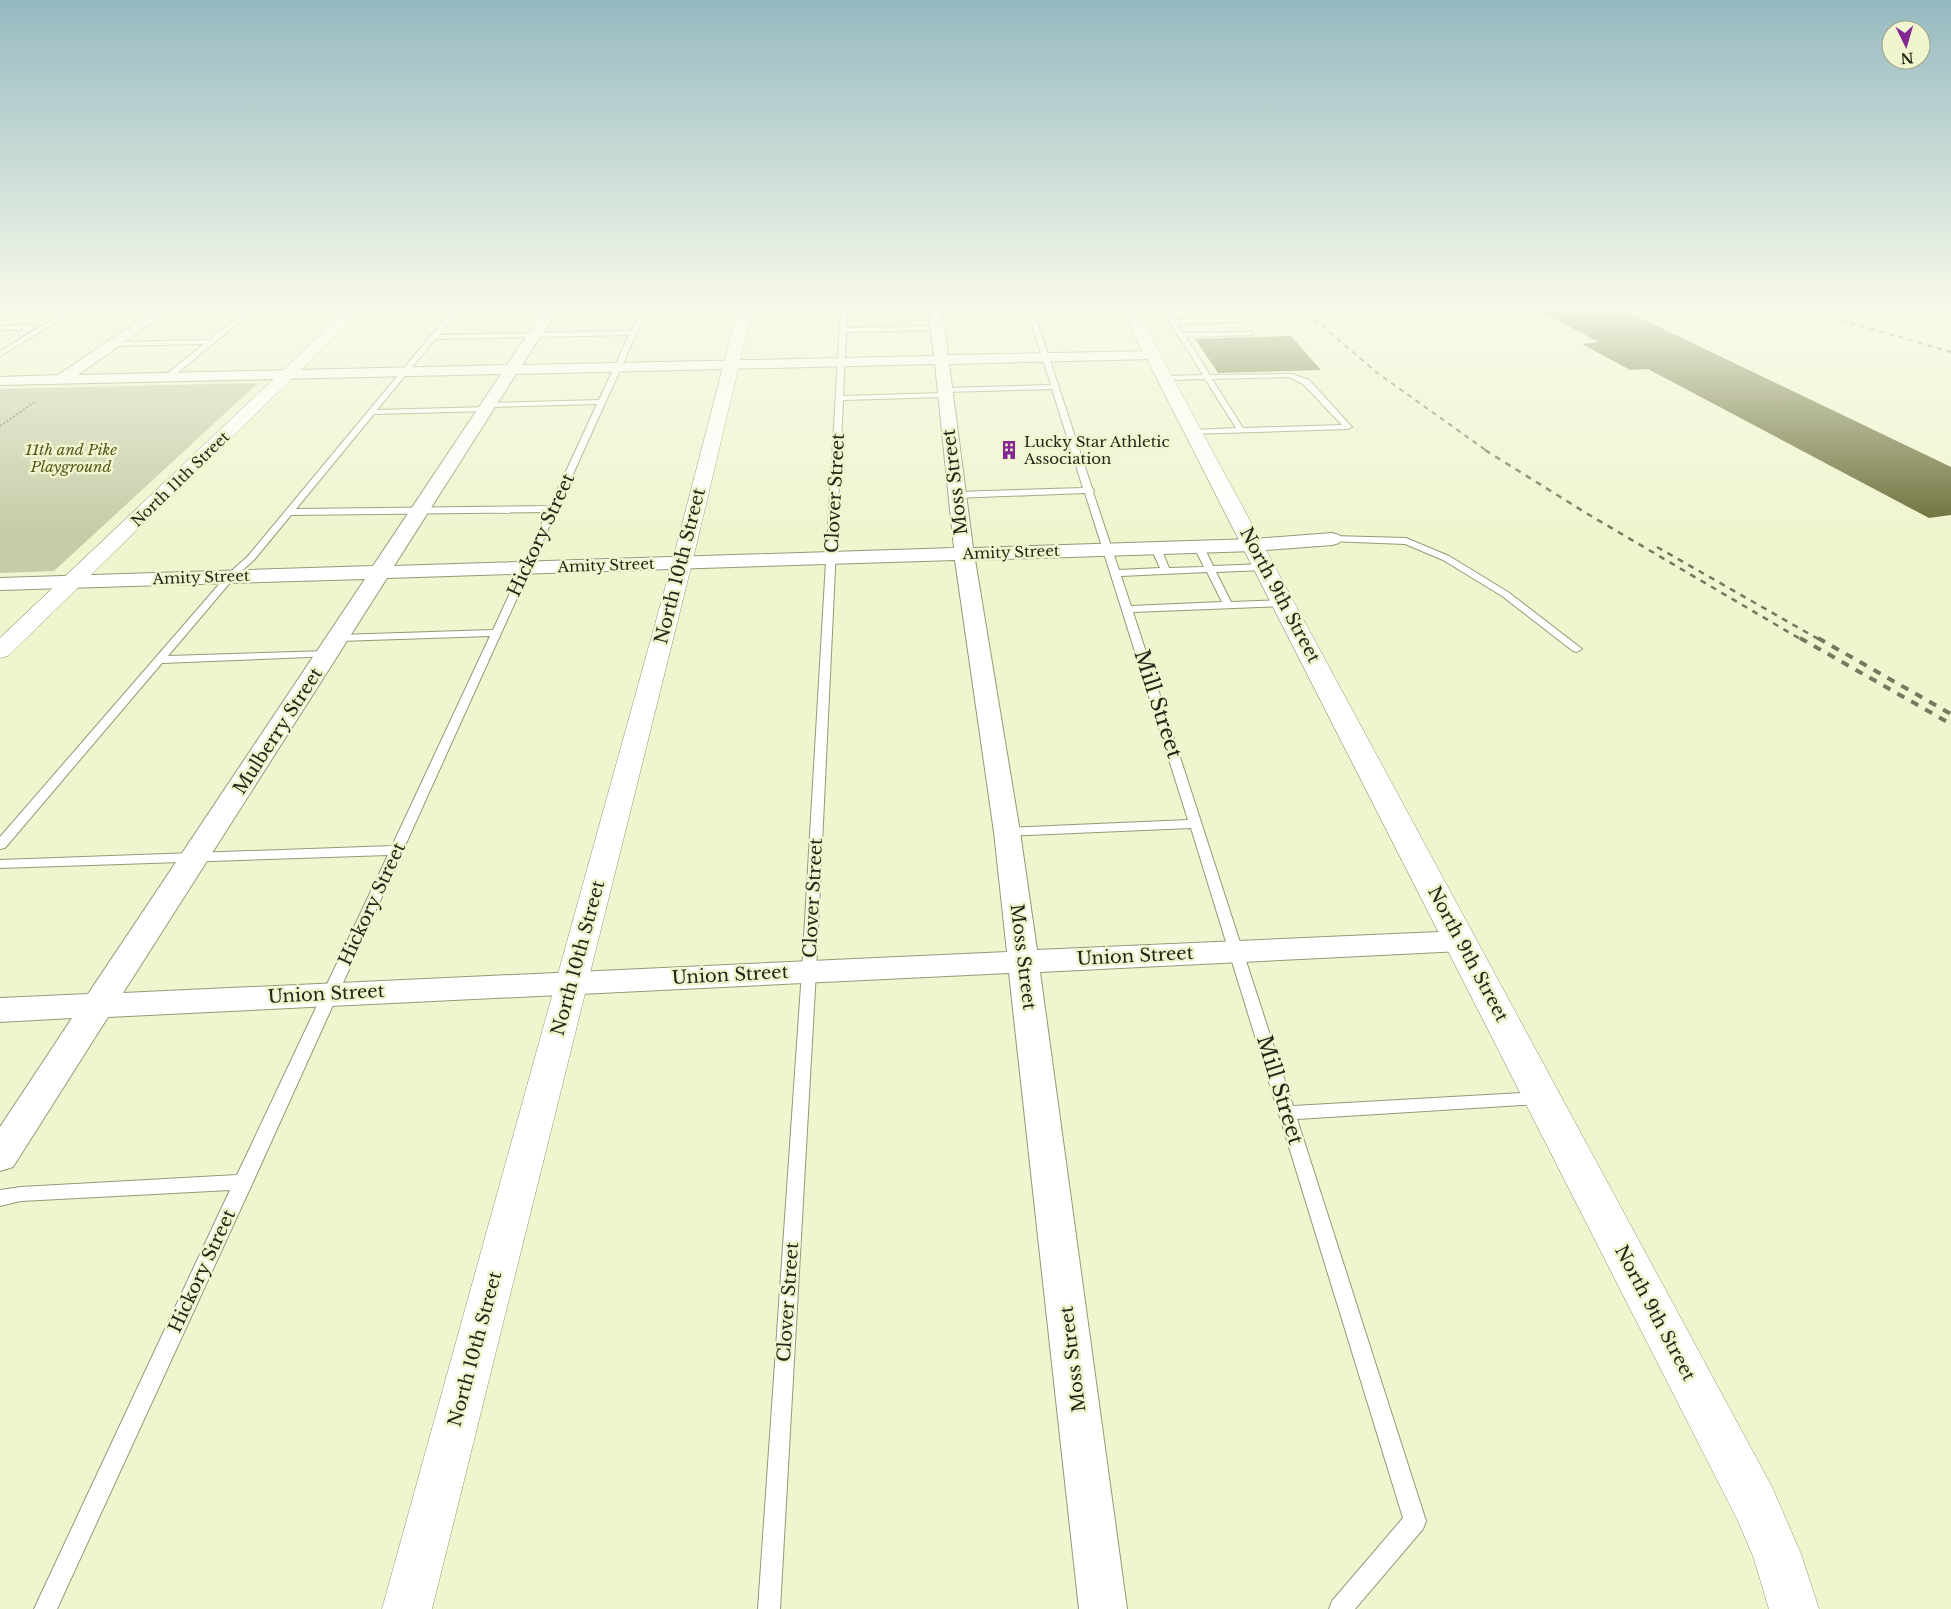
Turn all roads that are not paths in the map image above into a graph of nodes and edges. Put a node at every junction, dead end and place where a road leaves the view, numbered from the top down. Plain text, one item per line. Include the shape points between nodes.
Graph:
1 (282, 381) edge
2 (397, 381) edge
3 (505, 381) edge
4 (612, 381) edge
5 (728, 381) edge
6 (841, 381) edge
7 (943, 381) edge
8 (1054, 381) edge
9 (1168, 381) edge
10 (1209, 381) edge
11 (1304, 381) edge
12 (1056, 387) junction
13 (944, 392) junction
14 (840, 398) junction
15 (602, 402) junction
16 (488, 407) junction
17 (373, 412) junction
18 (1241, 430) junction
19 (1194, 432) junction
20 (1090, 490) junction
21 (956, 495) junction
22 (553, 509) junction
23 (422, 511) junction
24 (289, 512) junction
25 (1332, 540) joint
26 (1199, 547) junction
27 (1156, 548) junction
28 (1109, 549) junction
29 (964, 554) junction
30 (1259, 556) junction
31 (832, 558) junction
32 (682, 563) junction
33 (526, 567) junction
34 (1210, 569) junction
35 (1166, 571) junction
36 (382, 572) junction
37 (1116, 572) junction
38 (231, 576) junction
39 (74, 581) junction
40 (0, 584) edge
41 (1284, 603) junction
42 (1228, 605) junction
43 (1128, 609) junction
44 (496, 633) junction
45 (334, 646) junction
46 (1577, 649) dead end
47 (0, 651) edge
48 (158, 660) junction
49 (1196, 824) junction
50 (1007, 832) junction
51 (0, 845) edge
52 (397, 850) junction
53 (196, 857) junction
54 (0, 864) edge
55 (1461, 940) junction
56 (1236, 951) junction
57 (1023, 961) junction
58 (809, 971) junction
59 (572, 983) junction
60 (330, 994) junction
61 (99, 1005) junction
62 (0, 1010) edge
63 (1542, 1098) junction
64 (1288, 1113) junction
65 (0, 1156) edge
66 (244, 1182) junction
67 (0, 1198) edge
68 (45, 1609) edge
69 (407, 1609) edge
70 (769, 1609) edge
71 (1103, 1609) edge
72 (1340, 1609) edge
73 (1794, 1609) edge

1 - 39 street, North 11th Street
2 - 17 lane
3 - 16 street, Mulberry Street
4 - 15 lane, Hickory Street
5 - 32 street, North 10th Street
6 - 14 lane, Clover Street
7 - 13 street, Moss Street
8 - 12 lane, Mill Street
9 - 19 street, North 9th Street
10 - 18 lane
11 - 18 lane via 1348,427
12 - 13 lane
12 - 20 lane, Mill Street
13 - 14 lane
13 - 21 street, Moss Street
14 - 31 lane, Clover Street
15 - 16 lane
15 - 22 lane, Hickory Street
16 - 17 lane
16 - 23 street, Mulberry Street
17 - 24 lane
18 - 19 lane
19 - 30 street, North 9th Street
20 - 21 lane
20 - 28 lane, Mill Street
21 - 29 street, Moss Street
22 - 23 lane
22 - 33 lane, Hickory Street
23 - 24 lane
23 - 36 street, Mulberry Street
24 - 38 lane via 252,558
25 - 30 street, Amity Street
25 - 46 lane via 1406,542 1446,558 1505,594
26 - 27 street, Amity Street
26 - 30 street, Amity Street
26 - 34 lane
27 - 28 street, Amity Street
27 - 35 lane
28 - 29 street, Amity Street
28 - 37 lane, Mill Street
29 - 31 street, Amity Street
29 - 50 street, Moss Street
30 - 34 lane
30 - 41 street, North 9th Street
31 - 32 street, Amity Street
31 - 58 lane, Clover Street
32 - 33 street, Amity Street
32 - 59 street, North 10th Street
33 - 36 street, Amity Street
33 - 44 lane, Hickory Street
34 - 35 lane
34 - 42 lane
35 - 37 lane
36 - 38 street, Amity Street
36 - 45 street, Mulberry Street
37 - 43 lane, Mill Street
38 - 39 street, Amity Street
38 - 48 lane
39 - 40 street, Amity Street
39 - 47 street, North 11th Street
41 - 42 lane
41 - 55 street, North 9th Street
42 - 43 lane
43 - 49 lane, Mill Street
44 - 45 lane
44 - 52 lane, Hickory Street
45 - 48 lane
45 - 53 street, Mulberry Street
48 - 51 lane
49 - 50 lane
49 - 56 lane, Mill Street
50 - 57 street, Moss Street
52 - 53 lane
52 - 60 lane, Hickory Street
53 - 54 lane
53 - 61 street, Mulberry Street
55 - 56 street, Union Street
55 - 63 street, North 9th Street
56 - 57 street, Union Street
56 - 64 lane, Mill Street
57 - 58 street, Union Street
57 - 71 street, Moss Street
58 - 59 street, Union Street
58 - 70 lane, Clover Street
59 - 60 street, Union Street
59 - 69 street, North 10th Street
60 - 61 street, Union Street
60 - 66 lane, Hickory Street
61 - 62 street, Union Street
61 - 65 street, Mulberry Street
63 - 64 lane
63 - 73 street, North 9th Street via 1755,1504
64 - 72 lane, Mill Street via 1415,1521
66 - 67 lane via 21,1194
66 - 68 lane, Hickory Street

